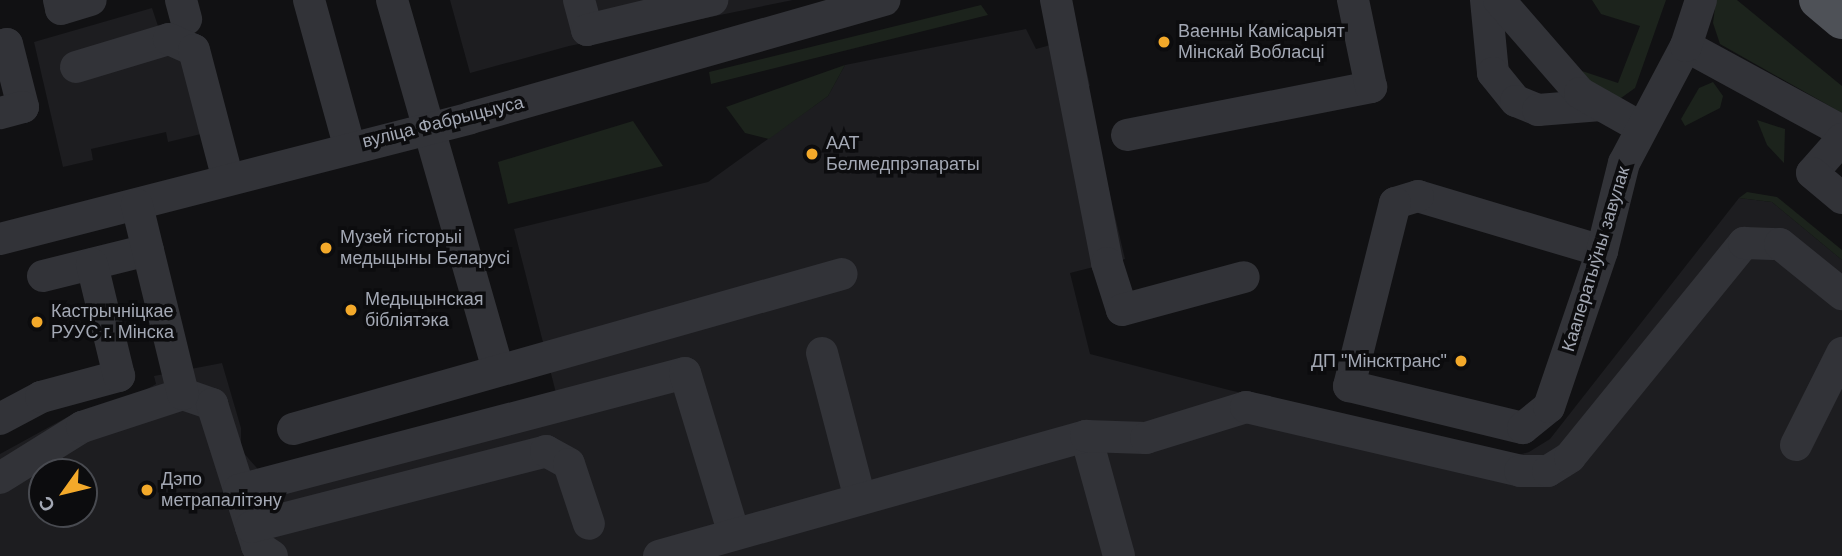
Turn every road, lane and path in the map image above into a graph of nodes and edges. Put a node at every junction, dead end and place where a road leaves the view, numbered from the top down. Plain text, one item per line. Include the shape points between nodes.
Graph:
1 (59, 0) edge
2 (91, 0) edge
3 (309, 0) edge
4 (392, 0) edge
5 (579, 0) edge
6 (712, 0) edge
7 (885, 0) edge
8 (1056, 0) edge
9 (1353, 0) edge
10 (1486, 0) edge
11 (1499, 0) edge
12 (1701, 0) edge
13 (1818, 0) edge
14 (844, 5) edge
15 (1842, 20) edge
16 (0, 46) edge
17 (1686, 46) junction
18 (76, 67) dead end
19 (1601, 105) junction
20 (0, 113) edge
21 (429, 126) junction
22 (1642, 128) junction
23 (1842, 131) edge
24 (1127, 135) dead end
25 (1842, 139) edge
26 (349, 145) junction
27 (228, 180) junction
28 (1842, 198) edge
29 (137, 205) junction
30 (0, 239) edge
31 (148, 250) junction
32 (1602, 251) junction
33 (92, 264) junction
34 (842, 274) dead end
35 (43, 276) dead end
36 (1244, 276) dead end
37 (1842, 294) edge
38 (822, 353) dead end
39 (1842, 353) edge
40 (498, 369) junction
41 (183, 394) junction
42 (1833, 398) edge
43 (0, 419) edge
44 (293, 429) dead end
45 (1086, 436) junction
46 (1796, 445) dead end
47 (0, 478) edge
48 (239, 490) junction
49 (860, 499) junction
50 (589, 524) dead end
51 (251, 527) junction
52 (734, 534) junction
53 (272, 556) edge
54 (659, 556) edge
55 (1119, 556) edge

1 - 2 street via 61,9
3 - 26 street
4 - 21 street
5 - 6 street via 587,30
7 - 14 street, вуліца Фабрыцыуса
8 - 36 street via 1107,263 1122,310
9 - 24 street via 1371,87
10 - 19 street via 1493,73 1516,100 1538,110
11 - 19 street via 1551,64
12 - 17 street, Кааператыўны завулак
13 - 15 main road
14 - 21 street, вуліца Фабрыцыуса
16 - 20 street via 7,44 23,107
17 - 22 street, Кааператыўны завулак
17 - 23 street
18 - 27 street via 169,39 194,50
19 - 22 street
21 - 26 street, вуліца Фабрыцыуса
21 - 40 street
22 - 32 street, Кааператыўны завулак via 1624,163
25 - 28 street via 1812,173
26 - 27 street, вуліца Фабрыцыуса
27 - 29 street, вуліца Фабрыцыуса
29 - 30 street, вуліца Фабрыцыуса
29 - 31 street
31 - 33 street
31 - 41 street
32 - 32 street, Кааператыўны завулак via 1549,407 1523,428 1349,386 1395,203 1418,196
33 - 35 street
33 - 43 street via 119,376 41,397
34 - 40 street
37 - 45 street via 1780,244 1744,243 1570,457 1548,471 1520,471 1246,407 1146,438
38 - 49 street
39 - 42 street
40 - 44 street
41 - 47 street via 82,427
41 - 48 street via 212,404
42 - 46 street
45 - 49 street
45 - 55 street
48 - 51 street
48 - 52 street via 685,373
49 - 52 street
50 - 51 street via 569,464 546,451
51 - 53 street via 257,546
52 - 54 street

